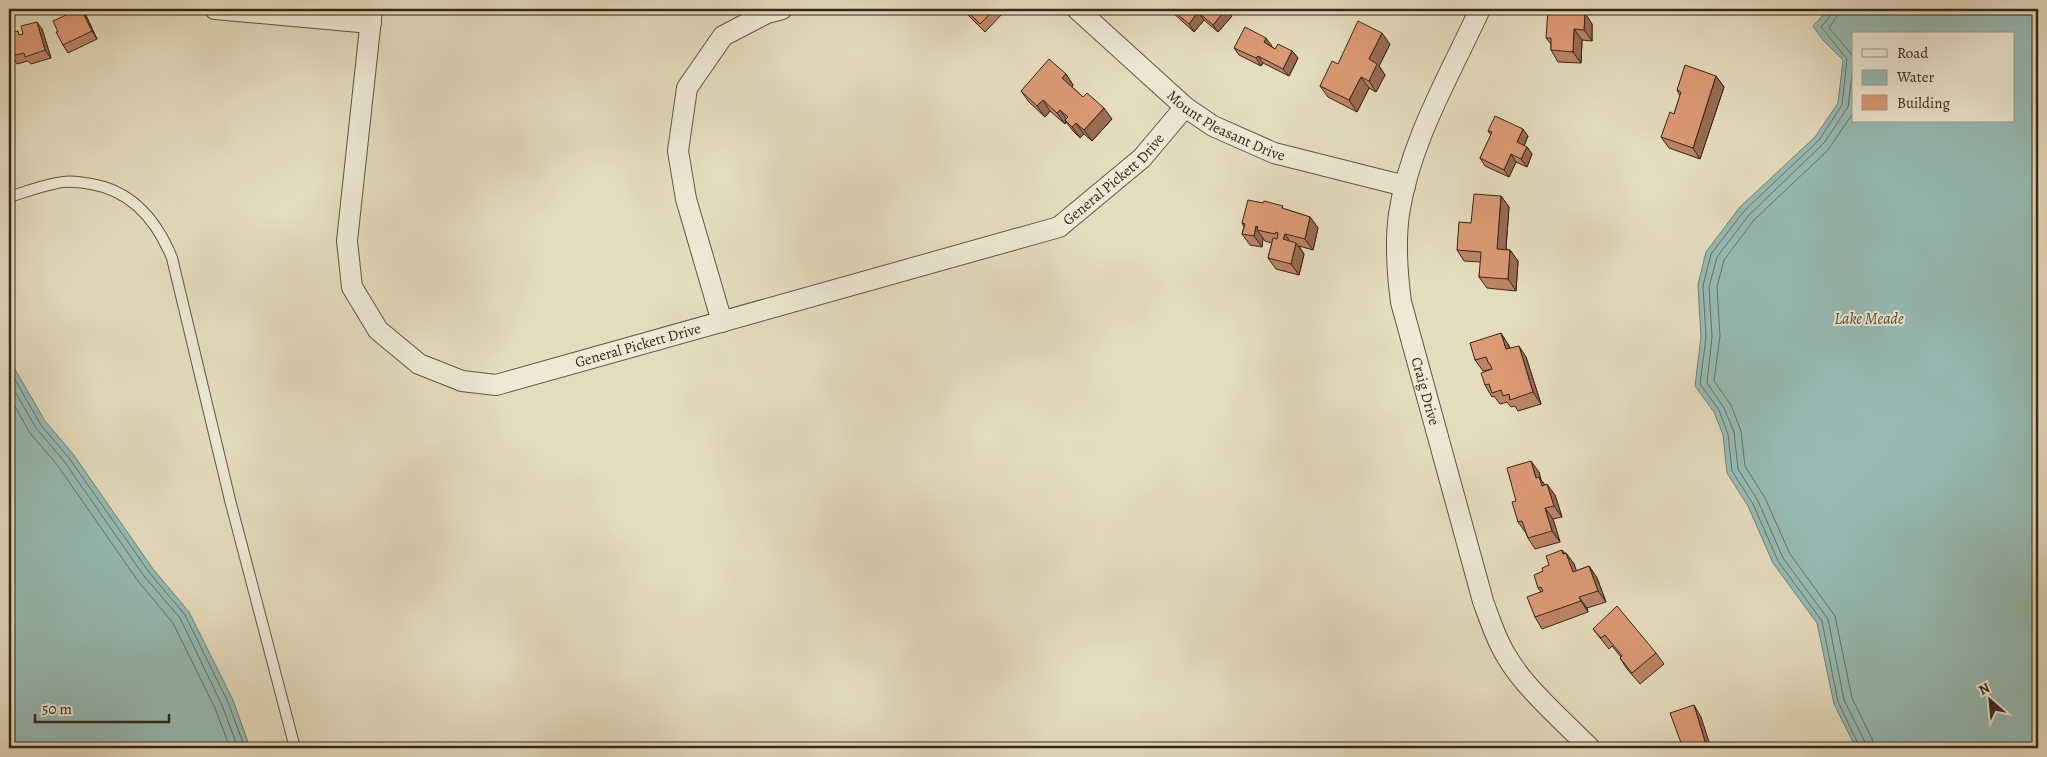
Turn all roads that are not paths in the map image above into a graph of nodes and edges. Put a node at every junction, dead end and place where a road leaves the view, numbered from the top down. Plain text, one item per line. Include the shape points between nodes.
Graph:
1 (215, 9) edge
2 (782, 9) edge
3 (1077, 9) edge
4 (1480, 9) edge
5 (372, 16) edge
6 (1185, 107) junction
7 (1405, 186) junction
8 (9, 196) edge
9 (722, 322) junction
10 (295, 748) edge
11 (1590, 748) edge

1 - 5 street
2 - 9 street via 767,13 724,36 687,88 678,151 686,199
3 - 6 street, Mount Pleasant Drive
4 - 7 street, Craig Drive via 1436,101
5 - 9 street, General Pickett Drive via 347,241 352,287 378,330 419,364 462,381 496,385
6 - 7 street, Mount Pleasant Drive via 1213,126 1274,153
6 - 9 street, General Pickett Drive via 1142,158 1059,227
7 - 11 street, Craig Drive via 1397,235 1401,302 1483,601 1507,658
8 - 10 lane via 58,182 100,185 137,204 164,238 172,258 230,500

